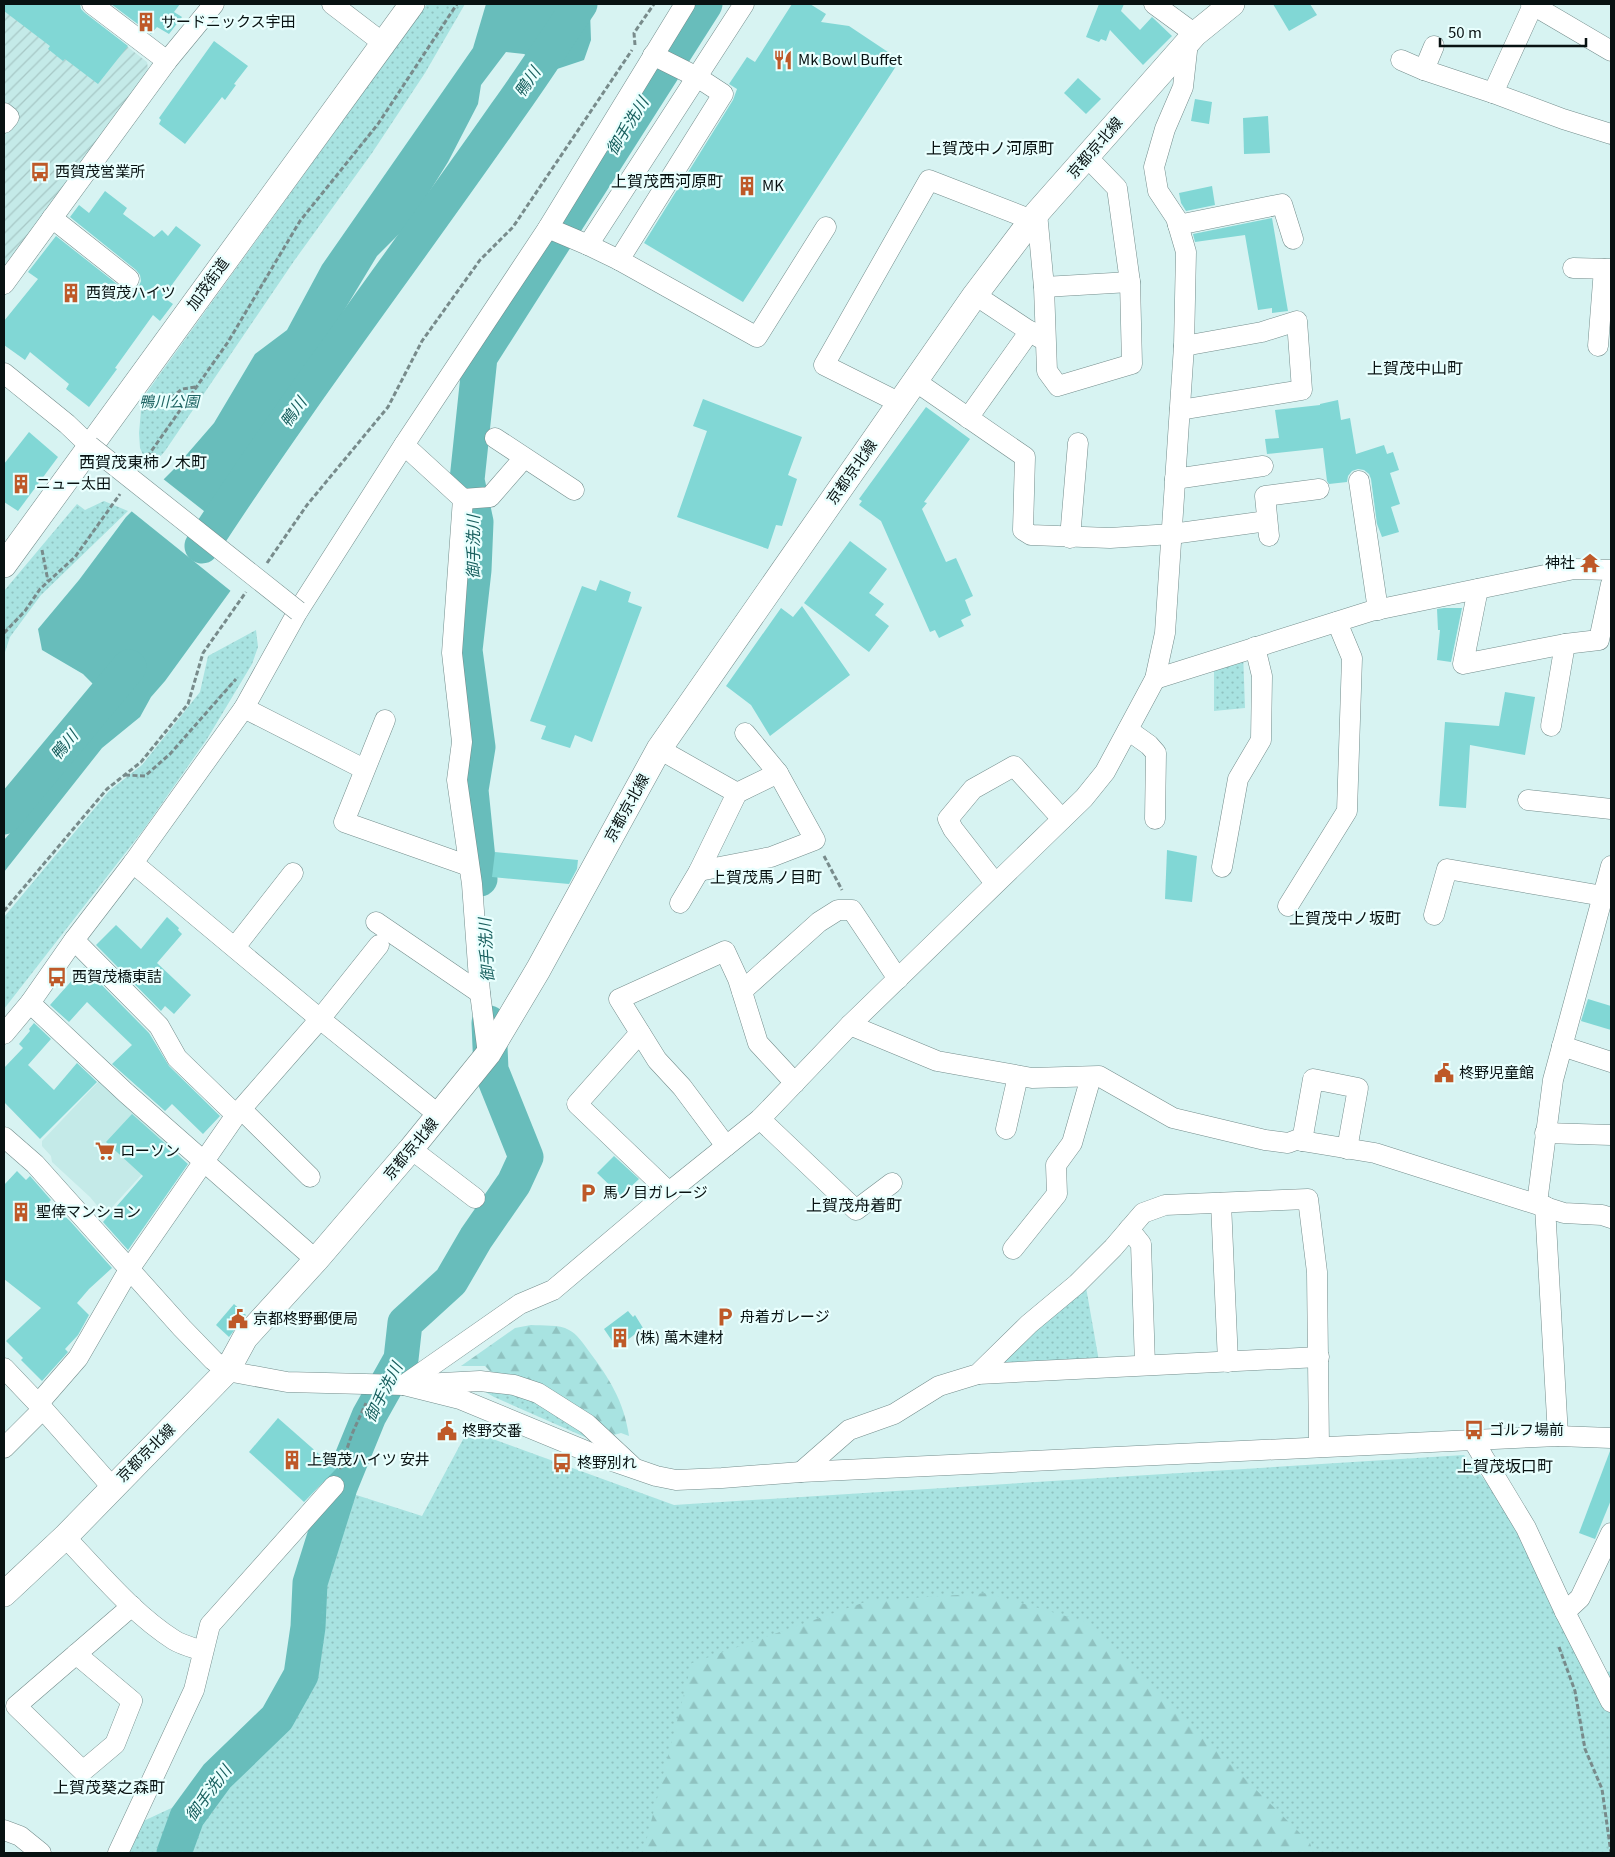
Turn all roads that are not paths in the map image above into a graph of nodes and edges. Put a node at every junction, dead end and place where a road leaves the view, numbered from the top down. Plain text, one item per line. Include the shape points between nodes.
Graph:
1 (92, 4) edge
2 (214, 4) edge
3 (332, 4) edge
4 (412, 4) edge
5 (685, 4) edge
6 (744, 4) edge
7 (1154, 4) edge
8 (1232, 4) edge
9 (1532, 4) edge
10 (1191, 38) junction
11 (382, 43) junction
12 (1434, 46) dead end
13 (1611, 51) edge
14 (653, 55) junction
15 (1401, 60) dead end
16 (167, 61) junction
17 (1424, 70) junction
18 (688, 73) junction
19 (1493, 93) junction
20 (4, 113) edge
21 (4, 123) edge
22 (1611, 134) edge
23 (1087, 157) junction
24 (1035, 217) junction
25 (52, 218) junction
26 (1178, 225) junction
27 (826, 227) dead end
28 (548, 228) junction
29 (1292, 240) dead end
30 (580, 242) junction
31 (619, 260) junction
32 (1573, 268) dead end
33 (1608, 269) edge
34 (129, 279) dead end
35 (1130, 282) junction
36 (4, 284) edge
37 (1044, 287) junction
38 (974, 295) junction
39 (1038, 337) junction
40 (1184, 346) junction
41 (1598, 346) dead end
42 (4, 373) edge
43 (915, 381) junction
44 (900, 403) junction
45 (1180, 410) junction
46 (968, 418) junction
47 (495, 438) dead end
48 (1078, 443) dead end
49 (404, 445) junction
50 (90, 446) junction
51 (524, 458) junction
52 (1263, 466) dead end
53 (1176, 479) junction
54 (1359, 481) dead end
55 (1319, 489) dead end
56 (574, 490) dead end
57 (462, 499) junction
58 (1172, 534) junction
59 (1070, 538) junction
60 (4, 565) edge
61 (1611, 570) edge
62 (1611, 584) edge
63 (1478, 589) junction
64 (1378, 610) junction
65 (298, 611) junction
66 (1337, 622) junction
67 (1565, 644) junction
68 (1255, 647) junction
69 (1155, 679) junction
70 (244, 708) junction
71 (385, 720) dead end
72 (1552, 726) dead end
73 (1128, 730) junction
74 (745, 733) dead end
75 (659, 750) junction
76 (364, 769) junction
77 (778, 773) junction
78 (737, 793) junction
79 (1528, 800) dead end
80 (1611, 809) edge
81 (1062, 819) junction
82 (1155, 819) dead end
83 (133, 863) junction
84 (469, 866) junction
85 (1611, 866) edge
86 (1222, 867) dead end
87 (699, 871) junction
88 (293, 873) dead end
89 (995, 883) junction
90 (1603, 896) junction
91 (680, 903) dead end
92 (1288, 906) dead end
93 (1434, 915) dead end
94 (376, 922) dead end
95 (74, 940) junction
96 (379, 946) dead end
97 (234, 947) junction
98 (898, 979) junction
99 (742, 991) junction
100 (480, 993) junction
101 (30, 1003) junction
102 (320, 1019) junction
103 (850, 1025) junction
104 (640, 1033) junction
105 (4, 1034) edge
106 (1562, 1046) junction
107 (488, 1054) junction
108 (1611, 1062) edge
109 (1018, 1076) junction
110 (1090, 1077) junction
111 (795, 1083) junction
112 (239, 1112) junction
113 (439, 1115) junction
114 (760, 1118) junction
115 (1006, 1129) dead end
116 (1545, 1133) junction
117 (1611, 1135) edge
118 (4, 1137) edge
119 (1302, 1141) junction
120 (726, 1146) junction
121 (411, 1149) junction
122 (1347, 1149) junction
123 (204, 1160) junction
124 (310, 1176) dead end
125 (892, 1183) dead end
126 (669, 1192) junction
127 (475, 1198) dead end
128 (1221, 1203) junction
129 (1541, 1204) junction
130 (1611, 1218) edge
131 (1129, 1228) junction
132 (1012, 1248) dead end
133 (316, 1260) junction
134 (130, 1268) junction
135 (1319, 1357) junction
136 (1228, 1362) junction
137 (1144, 1364) junction
138 (4, 1368) edge
139 (227, 1371) junction
140 (978, 1374) junction
141 (404, 1385) junction
142 (40, 1406) junction
143 (1558, 1436) junction
144 (1611, 1438) edge
145 (1473, 1440) junction
146 (1319, 1447) junction
147 (4, 1448) edge
148 (637, 1470) junction
149 (801, 1472) junction
150 (334, 1486) road end
151 (112, 1487) junction
152 (1611, 1533) edge
153 (65, 1537) junction
154 (4, 1594) edge
155 (132, 1606) junction
156 (1565, 1612) junction
157 (203, 1651) junction
158 (76, 1654) junction
159 (1611, 1702) edge
160 (4, 1830) edge
161 (41, 1853) edge
162 (118, 1853) edge

1 - 16 street
2 - 16 street
3 - 11 street
4 - 11 main road, 加茂街道
5 - 14 street
6 - 18 street
7 - 10 street
8 - 10 main road, 京都京北線
9 - 13 street
9 - 19 street
10 - 23 main road, 京都京北線
10 - 26 street via 1183,87 1154,167 1158,191
11 - 50 main road, 加茂街道
12 - 17 street
14 - 18 street
14 - 28 street
15 - 17 street
16 - 25 street
17 - 19 street
18 - 30 street
18 - 31 street via 723,94
19 - 22 street via 1563,120
20 - 21 street via 9,117
23 - 24 main road, 京都京北線
23 - 35 street via 1117,188
24 - 37 street
24 - 38 main road, 京都京北線
24 - 44 street via 929,180 824,366
25 - 34 street
25 - 36 street
26 - 29 street via 1282,204
26 - 40 street via 1186,252
27 - 31 street via 757,337
28 - 30 street
28 - 49 street
30 - 31 street
32 - 33 street
33 - 41 street
35 - 37 street
35 - 39 street via 1132,364 1058,386 1047,372
37 - 39 street
38 - 39 street
38 - 43 main road, 京都京北線
39 - 46 street
40 - 45 street
40 - 45 street via 1262,332 1297,321 1302,390
42 - 50 street
43 - 44 main road, 京都京北線
43 - 46 street
44 - 75 main road, 京都京北線
45 - 53 street
46 - 59 street via 1025,458 1023,530 1031,535
47 - 51 street
48 - 59 street
49 - 57 street
49 - 65 street
50 - 60 main road, 加茂街道
50 - 65 street, bridge
51 - 56 street
51 - 57 street via 490,497
52 - 53 street
53 - 58 street
54 - 64 street
55 - 58 street via 1265,496 1268,528
57 - 84 street via 452,653 462,742 456,780
58 - 59 street
58 - 69 street via 1165,633
61 - 63 street via 1574,569
62 - 67 street via 1599,640
63 - 64 street
63 - 67 street via 1463,664
64 - 66 street
65 - 70 street
66 - 68 street
66 - 92 street via 1352,658 1347,811
67 - 72 street
68 - 69 street
68 - 86 street via 1262,676 1261,740 1238,779
69 - 73 street
70 - 76 street
70 - 83 street
71 - 76 street
73 - 81 street via 1105,772
73 - 82 street via 1156,754
74 - 77 street
75 - 78 street
75 - 107 main road, 京都京北線
76 - 84 street via 344,822
77 - 78 street
77 - 87 street via 815,840 771,857
78 - 87 street
79 - 80 street
81 - 89 street
81 - 89 street via 1014,766 973,789 948,819
83 - 95 street
83 - 97 street
84 - 100 street
85 - 90 street
87 - 91 street
88 - 97 street
89 - 98 street
90 - 93 street via 1447,869
90 - 106 street
94 - 100 street
95 - 101 street
95 - 112 street via 159,1026 177,1058
96 - 102 street
97 - 102 street
98 - 99 street via 852,910 838,910 819,922
98 - 103 street
99 - 104 street via 725,951 619,999
99 - 111 street via 758,1043
100 - 107 street
101 - 105 street
101 - 123 street via 126,1093
102 - 112 street
102 - 113 street
103 - 109 street via 937,1061
103 - 111 street
104 - 120 street via 657,1060 682,1087
104 - 126 street via 577,1104
106 - 108 street
106 - 116 street
107 - 113 main road, 京都京北線
109 - 110 street
109 - 115 street
110 - 119 street via 1099,1076 1173,1118 1265,1140
110 - 132 street via 1072,1143 1056,1165 1057,1194
111 - 114 street
112 - 123 street
112 - 124 street
113 - 121 main road, 京都京北線
114 - 120 street
114 - 125 street via 856,1210
116 - 117 street
116 - 129 street
118 - 134 street via 35,1164
119 - 122 street
119 - 122 street via 1313,1079 1358,1088
120 - 126 street
121 - 127 street
121 - 133 main road, 京都京北線
122 - 129 street via 1375,1153
123 - 133 street
123 - 134 street
126 - 141 street via 554,1290 520,1304
128 - 131 street via 1165,1205 1143,1213
128 - 135 street via 1308,1199 1316,1272
128 - 136 street
129 - 130 street via 1564,1213
129 - 143 street
131 - 137 street via 1141,1244
131 - 140 street via 1077,1284 1029,1324
133 - 139 main road, 京都京北線 via 246,1338
134 - 139 street via 207,1354
134 - 142 street via 78,1358
135 - 136 street
135 - 146 street
136 - 137 street
137 - 140 street
138 - 142 street
139 - 141 street via 286,1382
139 - 151 main road, 京都京北線
140 - 149 street via 939,1386 894,1414 849,1430
141 - 148 street via 460,1399
141 - 148 street via 480,1381 514,1384 538,1393 587,1424
142 - 147 street
142 - 151 street
143 - 144 street
143 - 145 street
145 - 146 street
145 - 156 street via 1526,1528
146 - 149 street
148 - 149 street via 676,1480
150 - 157 street via 210,1625
151 - 153 main road, 京都京北線
152 - 156 street via 1580,1598
153 - 154 main road, 京都京北線
153 - 155 street
155 - 157 street via 175,1641
155 - 158 street
156 - 159 street
157 - 162 street via 194,1690
158 - 158 street via 16,1706 83,1772 115,1744 132,1701
160 - 161 street via 20,1836

